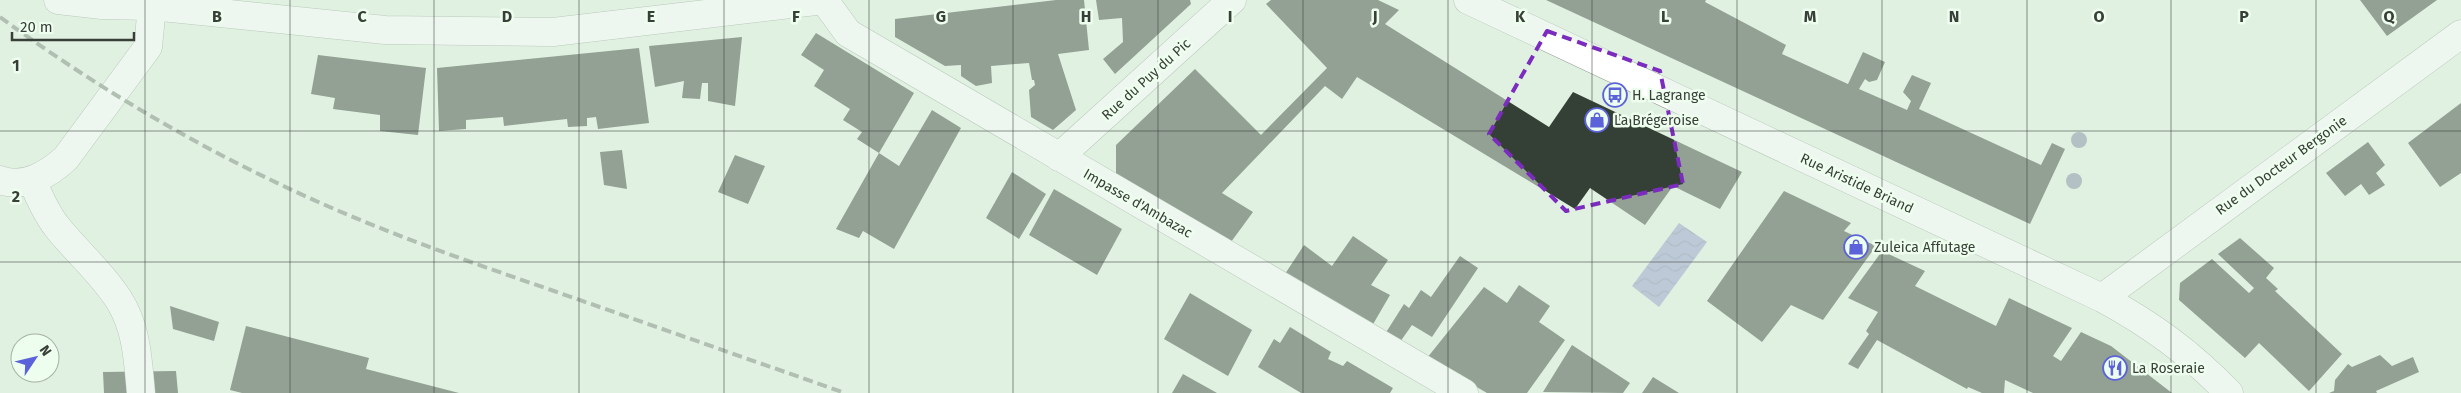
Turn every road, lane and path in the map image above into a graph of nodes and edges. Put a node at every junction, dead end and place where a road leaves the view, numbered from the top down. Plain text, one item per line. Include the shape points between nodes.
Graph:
1 (58, 0) edge
2 (824, 0) edge
3 (1232, 0) edge
4 (1468, 0) edge
5 (152, 6) junction
6 (2461, 34) edge
7 (1059, 158) junction
8 (0, 180) edge
9 (32, 180) junction
10 (2102, 298) junction
11 (141, 393) edge
12 (1464, 393) edge
13 (2229, 393) edge

1 - 5 street
2 - 5 street via 553,32 385,30
2 - 7 street, Impasse d'Ambazac via 848,33
3 - 7 street, Rue du Puy du Pic
4 - 10 street, Rue Aristide Briand
5 - 9 street via 148,47 66,158 53,170
6 - 10 street, Rue du Docteur Bergonie
7 - 12 street, Impasse d'Ambazac
8 - 9 street via 7,183
9 - 11 street via 40,201 57,226 120,302 134,335
10 - 13 street, Rue Aristide Briand via 2171,340

